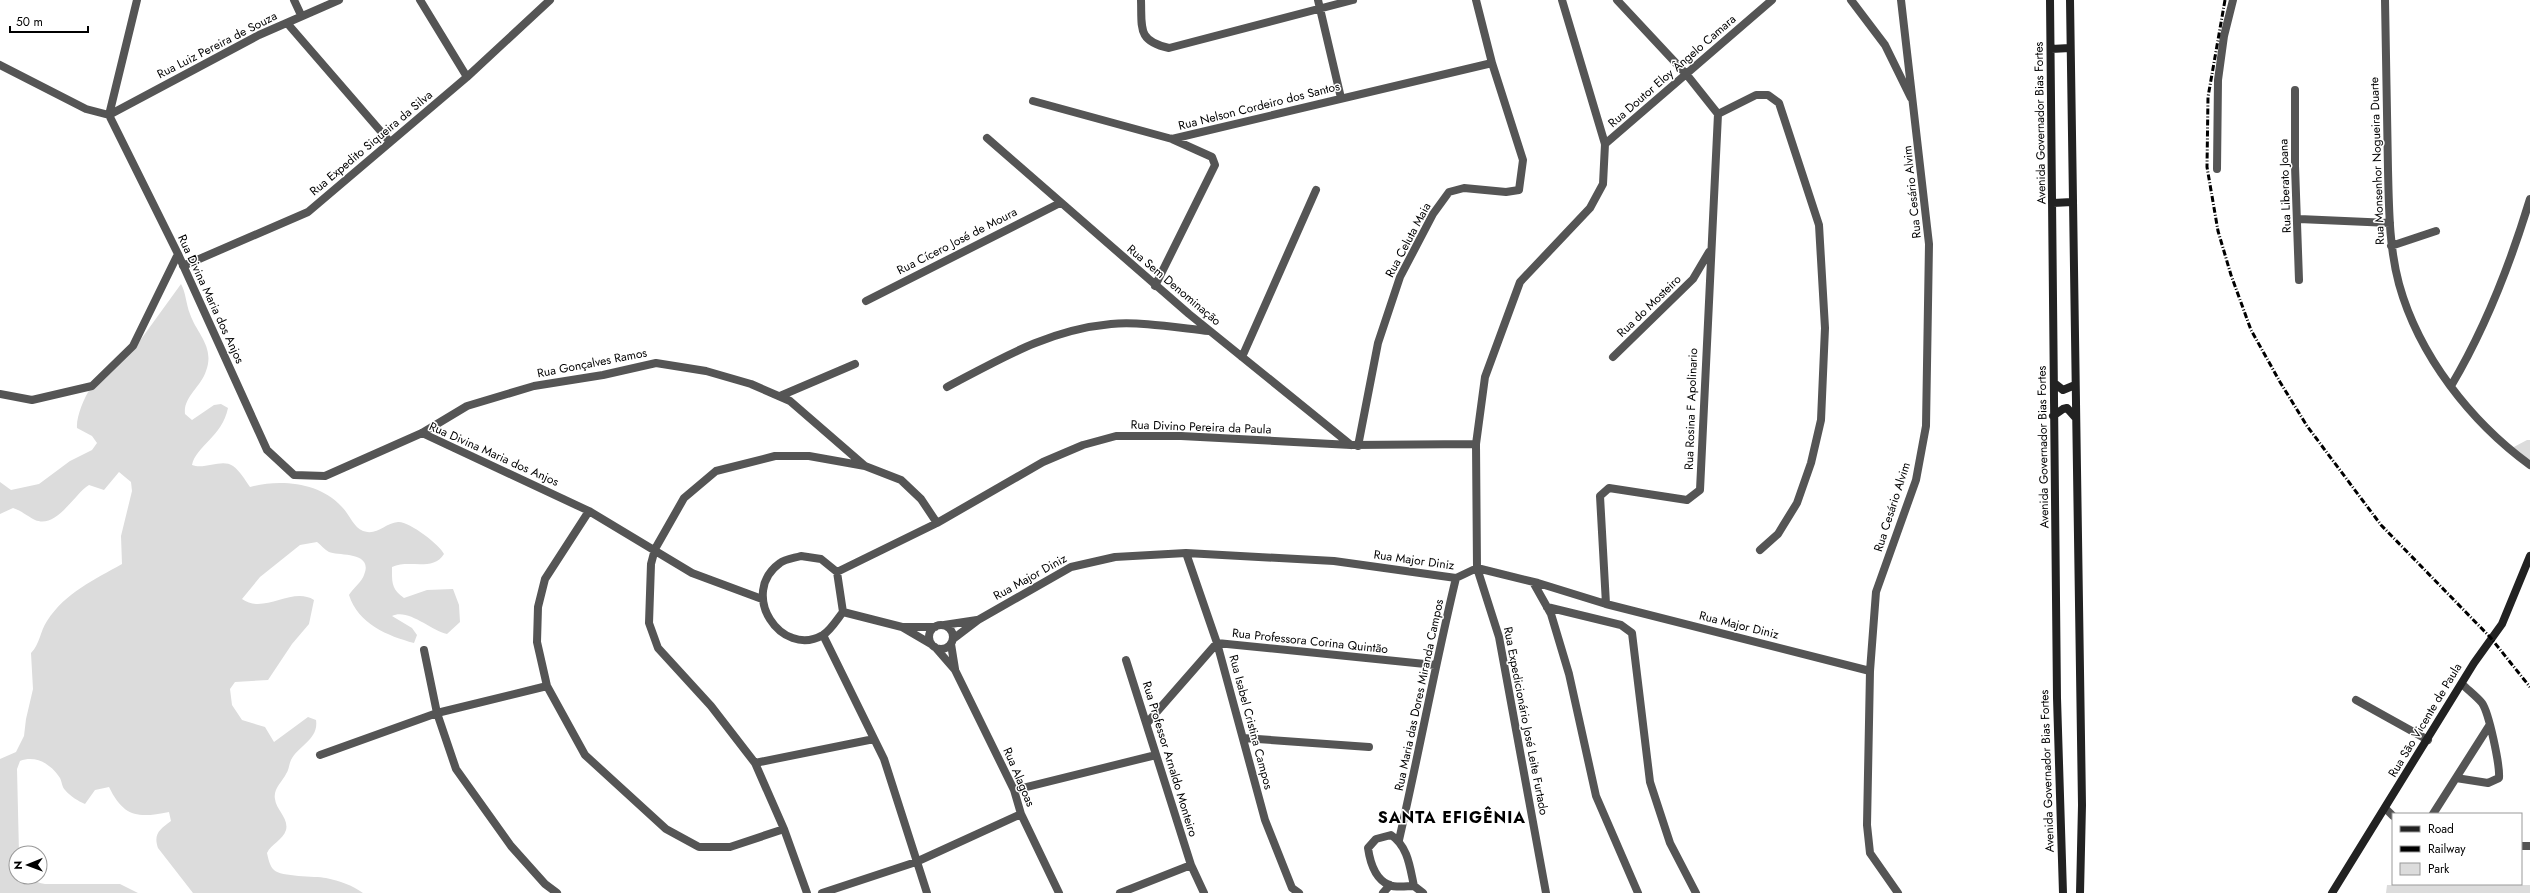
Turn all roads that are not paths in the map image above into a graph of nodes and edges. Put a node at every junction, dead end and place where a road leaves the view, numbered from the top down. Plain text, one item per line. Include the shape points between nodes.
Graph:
1 (137, 0) edge
2 (294, 0) edge
3 (339, 0) edge
4 (420, 0) edge
5 (550, 0) edge
6 (1141, 0) edge
7 (1318, 0) edge
8 (1353, 0) edge
9 (1476, 0) edge
10 (1562, 0) edge
11 (1617, 0) edge
12 (1772, 0) edge
13 (1851, 0) edge
14 (1901, 0) edge
15 (2050, 0) edge
16 (2070, 0) edge
17 (2232, 0) edge
18 (2385, 0) edge
19 (1320, 10) junction
20 (301, 16) junction
21 (287, 23) junction
22 (2070, 48) junction
23 (2051, 49) junction
24 (1492, 63) junction
25 (0, 65) edge
26 (1687, 75) junction
27 (467, 77) junction
28 (2295, 90) dead end
29 (1341, 98) junction
30 (1033, 101) dead end
31 (1914, 104) junction
32 (1718, 114) junction
33 (108, 115) junction
34 (987, 138) dead end
35 (1172, 139) junction
36 (390, 142) junction
37 (1606, 144) junction
38 (2217, 169) dead end
39 (1316, 190) dead end
40 (2530, 199) edge
41 (2072, 202) junction
42 (1060, 203) junction
43 (2053, 203) junction
44 (2298, 219) junction
45 (2390, 223) junction
46 (2436, 231) dead end
47 (2391, 246) junction
48 (1710, 249) junction
49 (178, 254) junction
50 (183, 266) junction
51 (2299, 280) dead end
52 (1156, 286) junction
53 (866, 301) dead end
54 (1209, 331) junction
55 (1242, 357) junction
56 (1613, 357) dead end
57 (855, 364) dead end
58 (2054, 383) junction
59 (2075, 384) junction
60 (2451, 386) junction
61 (947, 387) dead end
62 (0, 394) edge
63 (780, 396) junction
64 (2053, 416) junction
65 (2075, 418) junction
66 (422, 433) junction
67 (1476, 444) junction
68 (1354, 446) junction
69 (2530, 465) edge
70 (866, 466) junction
71 (589, 511) junction
72 (936, 523) junction
73 (655, 549) junction
74 (1760, 550) dead end
75 (1186, 553) junction
76 (2530, 556) edge
77 (1477, 568) junction
78 (837, 572) junction
79 (1456, 578) junction
80 (1533, 582) junction
81 (762, 599) junction
82 (1606, 604) junction
83 (1547, 607) junction
84 (843, 612) junction
85 (978, 620) junction
86 (944, 625) junction
87 (902, 627) junction
88 (935, 627) junction
89 (823, 635) junction
90 (952, 641) junction
91 (1217, 643) junction
92 (933, 645) junction
93 (424, 650) dead end
94 (1126, 660) dead end
95 (1435, 665) junction
96 (955, 670) junction
97 (1870, 671) junction
98 (2462, 684) junction
99 (547, 686) junction
100 (2356, 700) dead end
101 (437, 713) junction
102 (1147, 723) junction
103 (2488, 726) junction
104 (1243, 738) junction
105 (874, 739) junction
106 (2428, 740) junction
107 (1369, 747) dead end
108 (320, 755) dead end
109 (1156, 755) junction
110 (755, 764) junction
111 (2456, 778) junction
112 (1014, 790) junction
113 (2385, 808) junction
114 (2434, 813) edge
115 (1021, 814) junction
116 (2392, 815) edge
117 (784, 829) junction
118 (1399, 840) junction
119 (916, 862) junction
120 (1191, 865) junction
121 (1390, 885) junction
122 (1414, 886) junction
123 (557, 893) edge
124 (807, 893) edge
125 (822, 893) edge
126 (927, 893) edge
127 (1059, 893) edge
128 (1120, 893) edge
129 (1204, 893) edge
130 (1299, 893) edge
131 (1383, 893) edge
132 (1423, 893) edge
133 (1546, 893) edge
134 (1638, 893) edge
135 (1696, 893) edge
136 (1898, 893) edge
137 (2063, 893) edge
138 (2080, 893) edge
139 (2332, 893) edge

1 - 33 street
2 - 20 street
3 - 20 street, Rua Luiz Pereira de Souza
4 - 27 street
5 - 27 street, Rua Expedito Siqueira da Silva
6 - 19 street via 1142,32 1153,45 1169,48
7 - 19 street
8 - 19 street
9 - 24 street, Rua Celuta Maia
10 - 37 street, Rua Expedicionário José Leite Furtado
11 - 26 street
12 - 26 street, Rua Doutor Eloy Ângelo Camara
13 - 31 street via 1885,45
14 - 31 street, Rua Cesário Alvim
15 - 23 main road, Avenida Governador Bias Fortes
16 - 22 main road
17 - 38 street via 2218,80
18 - 45 street, Rua Monsenhor Nogueira Duarte
19 - 29 street
20 - 21 street, Rua Luiz Pereira de Souza
21 - 33 street, Rua Luiz Pereira de Souza
21 - 36 street
22 - 23 main road
22 - 41 main road
23 - 43 main road, Avenida Governador Bias Fortes
24 - 29 street, Rua Nelson Cordeiro dos Santos
24 - 68 street, Rua Celuta Maia via 1523,160 1519,190 1506,192 1464,188 1449,192 1433,214 1400,277 1383,328
25 - 33 street via 86,109
26 - 32 street
26 - 37 street, Rua Doutor Eloy Ângelo Camara
27 - 36 street, Rua Expedito Siqueira da Silva
28 - 44 street, Rua Liberato Joana
29 - 35 street, Rua Nelson Cordeiro dos Santos
30 - 35 street, Rua Nelson Cordeiro dos Santos
31 - 97 street, Rua Cesário Alvim via 1929,244 1926,426 1916,480 1876,592
32 - 48 street, Rua Rosina F Apolinario
32 - 74 street via 1756,95 1768,95 1779,103 1819,225 1825,328 1821,420 1811,463 1797,503 1778,534
33 - 49 street, Rua Divina Maria dos Anjos
34 - 42 street, Rua Sem Denominação
35 - 52 street via 1212,157 1215,165
36 - 50 street, Rua Expedito Siqueira da Silva via 308,212
37 - 67 street, Rua Expedicionário José Leite Furtado via 1603,184 1590,208 1520,282 1485,377
39 - 55 street
40 - 60 street via 2516,247 2498,294 2472,351
41 - 43 main road
41 - 59 main road
42 - 52 street, Rua Sem Denominação
42 - 53 street, Rua Cícero José de Moura
43 - 58 main road, Avenida Governador Bias Fortes
44 - 45 street
44 - 51 street, Rua Liberato Joana
45 - 47 street, Rua Monsenhor Nogueira Duarte
46 - 47 street
47 - 60 street, Rua Monsenhor Nogueira Duarte via 2405,303 2427,349
48 - 56 street, Rua do Mosteiro via 1693,279
48 - 82 street, Rua Rosina F Apolinario via 1700,490 1687,500 1609,488 1600,496
49 - 50 street, Rua Divina Maria dos Anjos
49 - 62 street via 133,346 92,386 32,400
50 - 66 street, Rua Divina Maria dos Anjos via 266,450 294,475 324,476
52 - 54 street, Rua Sem Denominação
54 - 55 street, Rua Sem Denominação
54 - 61 street via 1112,323 1069,330 1035,341
55 - 68 street, Rua Sem Denominação
57 - 63 street
58 - 59 main road via 2063,390
58 - 64 main road, Avenida Governador Bias Fortes
59 - 65 main road
60 - 69 street, Rua Monsenhor Nogueira Duarte via 2503,445
63 - 66 street, Rua Gonçalves Ramos via 706,371 656,363 527,388 467,406
63 - 70 street, Rua Gonçalves Ramos via 790,401
64 - 65 main road via 2067,408
64 - 137 main road, Avenida Governador Bias Fortes via 2056,698
65 - 138 main road via 2082,805
66 - 71 street, Rua Divina Maria dos Anjos
67 - 68 street, Rua Divino Pereira da Paula
67 - 77 street, Rua Expedicionário José Leite Furtado
68 - 72 street, Rua Divino Pereira da Paula via 1181,436 1116,436 1083,445 1043,462
70 - 72 street via 901,480 921,499
70 - 73 street via 809,456 775,456 716,471 684,498
71 - 73 street, Rua Divina Maria dos Anjos
71 - 99 street via 545,579 538,607 537,642
72 - 78 street, Rua Divino Pereira da Paula
73 - 81 street, Rua Divina Maria dos Anjos via 692,573
73 - 110 street via 651,564 649,623 658,648 711,706
75 - 79 street, Rua Major Diniz via 1334,561
75 - 85 street, Rua Major Diniz via 1115,557 1071,567
75 - 91 street, Rua Isabel Cristina Campos
76 - 98 main road, Rua São Vicente de Paula via 2502,624
77 - 79 street, Rua Major Diniz
77 - 80 street, Rua Major Diniz
77 - 133 street, Rua Expedicionário José Leite Furtado via 1499,637
78 - 81 street via 821,559 801,556 781,562 767,578
78 - 84 street
79 - 95 street, Rua Maria das Dores Miranda Campos
80 - 82 street, Rua Major Diniz
80 - 83 street
81 - 89 street via 768,619 783,634 803,639
82 - 97 street, Rua Major Diniz
83 - 134 street via 1569,674 1596,796
83 - 135 street via 1621,625 1632,633 1650,782 1670,844
84 - 87 street, Rua Alagoas
84 - 89 street
85 - 86 street, Rua Major Diniz
85 - 90 street, Rua Major Diniz
86 - 88 street
86 - 90 street via 951,630
87 - 88 street, Rua Alagoas
87 - 92 street, Rua Alagoas
88 - 92 street via 929,634
89 - 105 street
90 - 92 street via 944,649
90 - 96 street, Rua Alagoas
91 - 95 street, Rua Professora Corina Quintão
91 - 102 street, Rua Professora Corina Quintão
91 - 104 street, Rua Isabel Cristina Campos
92 - 96 street, Rua Alagoas
93 - 101 street
94 - 102 street, Rua Professor Arnaldo Monteiro
95 - 118 street, Rua Maria das Dores Miranda Campos via 1427,718
96 - 112 street, Rua Alagoas
97 - 136 street, Rua Cesário Alvim via 1867,825 1870,852
98 - 103 street via 2482,703 2487,712
98 - 106 main road, Rua São Vicente de Paula
99 - 101 street
99 - 117 street via 585,755 666,829 699,847 707,847 730,846
100 - 106 street
101 - 108 street
101 - 123 street via 456,769 511,846 545,884
102 - 109 street, Rua Professor Arnaldo Monteiro
103 - 111 street
103 - 111 street via 2500,765 2499,778 2488,783
104 - 107 street
104 - 130 street, Rua Isabel Cristina Campos via 1265,820 1292,888
105 - 110 street
105 - 119 street via 884,759
106 - 113 main road, Rua São Vicente de Paula
109 - 112 street
109 - 120 street, Rua Professor Arnaldo Monteiro
110 - 117 street
111 - 114 street
112 - 115 street, Rua Alagoas
113 - 116 street
113 - 139 main road, Rua São Vicente de Paula
115 - 119 street
115 - 127 street, Rua Alagoas
117 - 124 street
118 - 121 street via 1390,835 1376,839 1368,848 1370,862 1379,877
118 - 122 street via 1407,857
119 - 125 street
119 - 126 street
120 - 128 street
120 - 129 street, Rua Professor Arnaldo Monteiro
121 - 122 street
121 - 131 street
122 - 132 street

